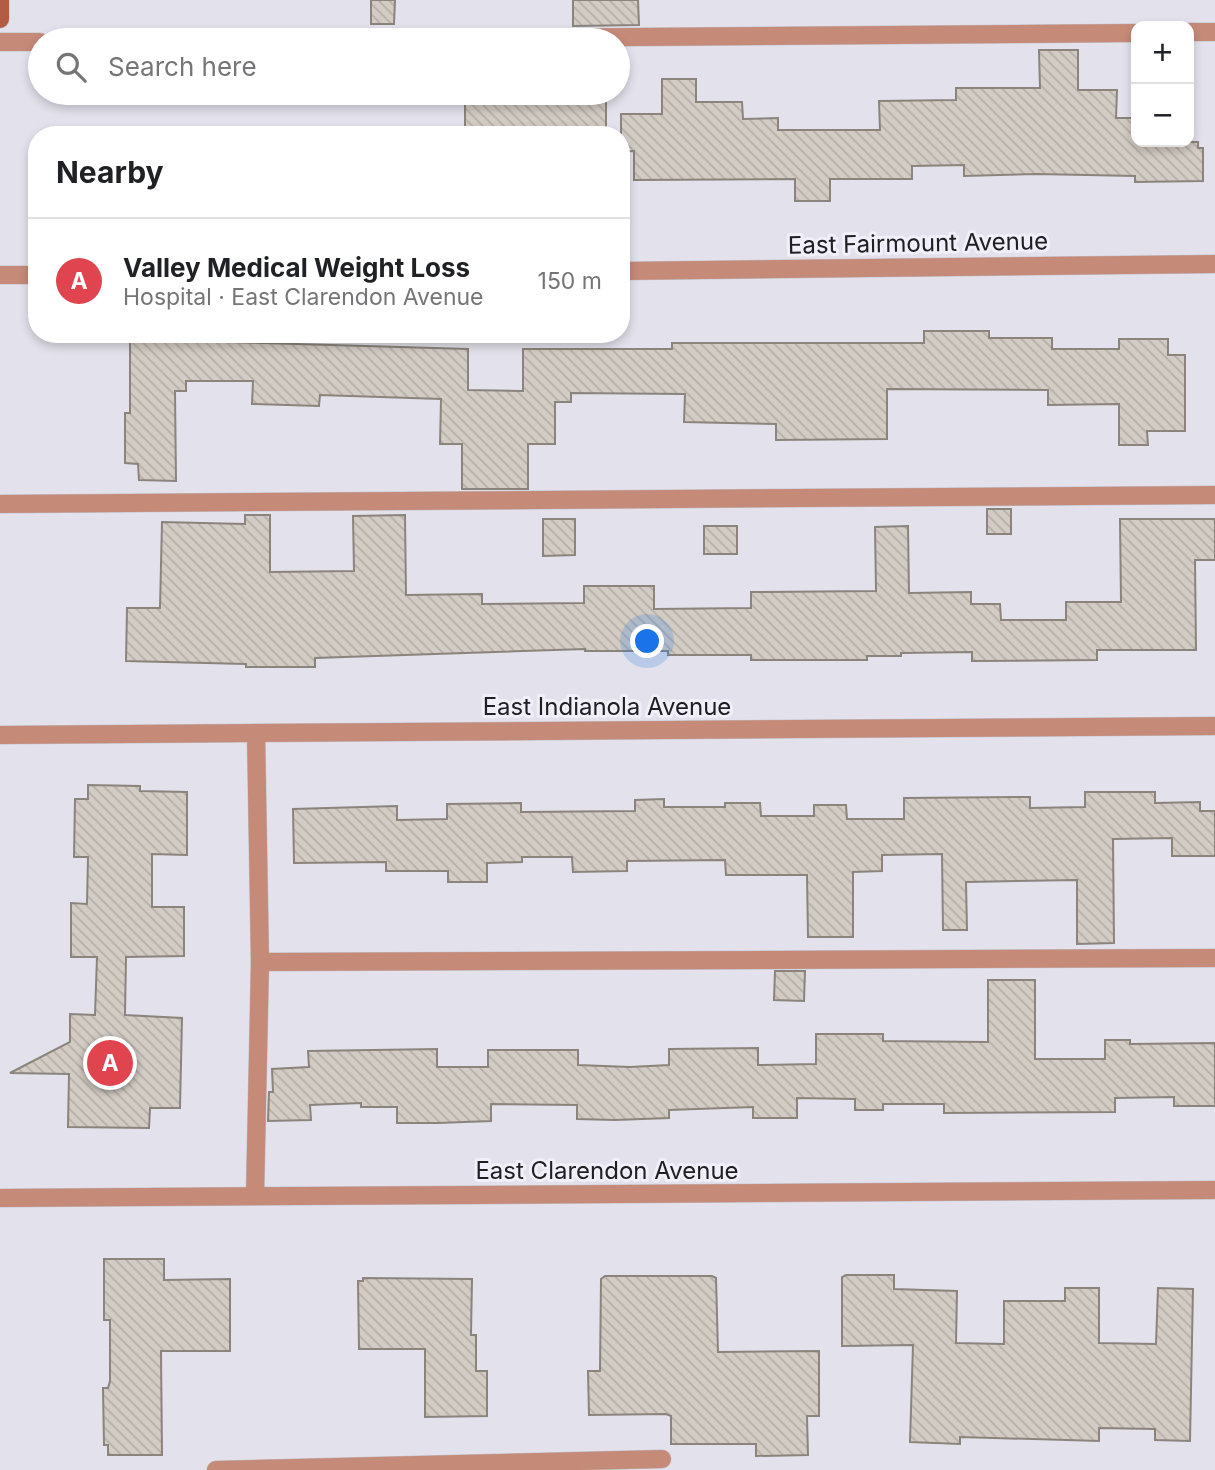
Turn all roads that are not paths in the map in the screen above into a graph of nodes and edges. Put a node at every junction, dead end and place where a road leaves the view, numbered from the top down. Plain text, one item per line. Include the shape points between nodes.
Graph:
1 (0, 0) edge
2 (0, 19) edge
3 (1194, 32) edge
4 (1215, 32) edge
5 (1131, 33) edge
6 (630, 37) edge
7 (0, 42) edge
8 (28, 42) edge
9 (1215, 264) edge
10 (630, 271) edge
11 (0, 275) edge
12 (28, 275) edge
13 (1215, 495) edge
14 (0, 504) edge
15 (1215, 726) edge
16 (256, 733) junction
17 (0, 735) edge
18 (1215, 958) edge
19 (260, 962) junction
20 (1215, 1190) edge
21 (255, 1196) junction
22 (0, 1198) edge
23 (662, 1459) dead end
24 (216, 1470) edge

1 - 2 main road
3 - 4 street
5 - 6 street
7 - 8 street
9 - 10 street, East Fairmount Avenue
11 - 12 street
13 - 14 street
15 - 16 street, East Indianola Avenue
16 - 17 street, East Indianola Avenue
16 - 19 street
18 - 19 street
19 - 21 street
20 - 21 street, East Clarendon Avenue
21 - 22 street, East Clarendon Avenue
23 - 24 street

